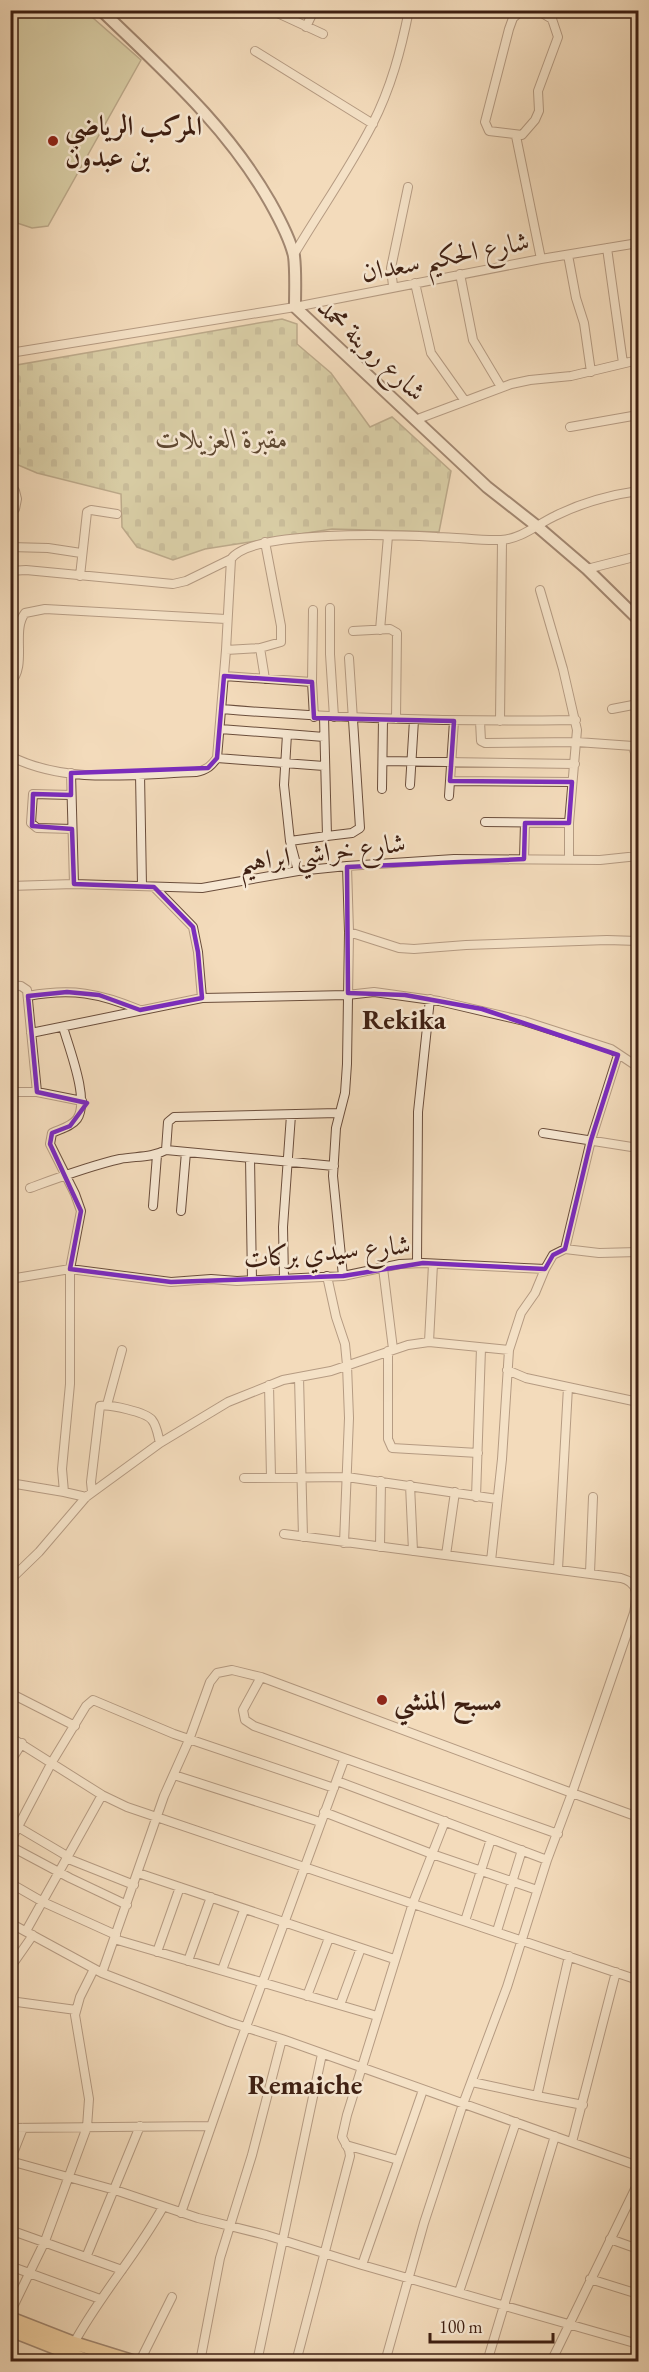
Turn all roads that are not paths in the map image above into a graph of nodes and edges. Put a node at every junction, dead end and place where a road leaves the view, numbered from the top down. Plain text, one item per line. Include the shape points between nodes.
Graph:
1 (101, 10) edge
2 (271, 10) edge
3 (314, 10) edge
4 (409, 10) edge
5 (522, 10) edge
6 (537, 10) edge
7 (306, 27) junction
8 (323, 34) dead end
9 (255, 51) dead end
10 (373, 124) junction
11 (516, 136) junction
12 (408, 187) dead end
13 (639, 243) edge
14 (607, 248) junction
15 (568, 255) junction
16 (294, 256) junction
17 (541, 259) junction
18 (460, 274) junction
19 (415, 283) junction
20 (393, 286) junction
21 (295, 307) junction
22 (10, 353) edge
23 (639, 360) edge
24 (623, 363) junction
25 (591, 372) junction
26 (501, 387) junction
27 (465, 401) junction
28 (639, 415) edge
29 (415, 420) junction
30 (570, 428) dead end
31 (10, 489) edge
32 (639, 491) edge
33 (10, 513) edge
34 (117, 514) dead end
35 (538, 526) junction
36 (388, 536) junction
37 (502, 540) junction
38 (265, 542) junction
39 (10, 547) edge
40 (81, 552) junction
41 (639, 556) edge
42 (231, 559) junction
43 (587, 569) junction
44 (10, 571) edge
45 (80, 576) junction
46 (540, 590) dead end
47 (330, 608) dead end
48 (313, 610) dead end
49 (226, 619) junction
50 (639, 619) edge
51 (380, 630) junction
52 (353, 631) dead end
53 (260, 648) junction
54 (226, 650) junction
55 (350, 658) dead end
56 (224, 676) junction
57 (265, 680) junction
58 (312, 682) junction
59 (10, 683) edge
60 (639, 704) edge
61 (222, 709) junction
62 (612, 709) dead end
63 (314, 717) junction
64 (324, 717) junction
65 (334, 717) junction
66 (354, 717) junction
67 (383, 719) junction
68 (396, 719) junction
69 (414, 720) junction
70 (576, 720) junction
71 (454, 721) junction
72 (480, 721) junction
73 (500, 721) junction
74 (220, 729) junction
75 (287, 734) junction
76 (324, 737) junction
77 (576, 742) junction
78 (10, 756) edge
79 (217, 758) junction
80 (383, 761) junction
81 (412, 761) junction
82 (451, 762) junction
83 (284, 763) junction
84 (575, 764) junction
85 (324, 766) junction
86 (71, 773) junction
87 (140, 774) junction
88 (636, 774) edge
89 (450, 781) junction
90 (572, 782) junction
91 (410, 785) dead end
92 (382, 789) dead end
93 (71, 795) junction
94 (449, 796) dead end
95 (485, 822) dead end
96 (569, 823) junction
97 (525, 824) junction
98 (72, 829) junction
99 (327, 836) junction
100 (290, 841) junction
101 (638, 856) edge
102 (524, 859) junction
103 (568, 859) junction
104 (347, 866) junction
105 (298, 871) junction
106 (74, 884) junction
107 (10, 886) edge
108 (142, 886) junction
109 (154, 887) junction
110 (350, 932) junction
111 (639, 941) edge
112 (10, 984) edge
113 (347, 995) junction
114 (28, 996) junction
115 (202, 998) junction
116 (430, 999) junction
117 (140, 1010) junction
118 (63, 1027) junction
119 (31, 1033) junction
120 (618, 1055) junction
121 (639, 1067) edge
122 (10, 1092) edge
123 (37, 1092) junction
124 (81, 1101) junction
125 (338, 1113) junction
126 (291, 1114) junction
127 (543, 1132) dead end
128 (591, 1140) junction
129 (639, 1148) edge
130 (166, 1150) junction
131 (186, 1152) junction
132 (157, 1155) junction
133 (250, 1158) junction
134 (287, 1162) junction
135 (334, 1166) junction
136 (65, 1174) junction
137 (30, 1188) dead end
138 (153, 1206) dead end
139 (181, 1211) dead end
140 (565, 1249) junction
141 (639, 1252) edge
142 (417, 1263) junction
143 (433, 1264) junction
144 (383, 1268) junction
145 (70, 1269) junction
146 (545, 1269) junction
147 (327, 1276) junction
148 (343, 1276) junction
149 (284, 1278) junction
150 (10, 1279) edge
151 (252, 1280) junction
152 (429, 1342) junction
153 (481, 1348) junction
154 (122, 1350) dead end
155 (390, 1350) junction
156 (509, 1350) junction
157 (347, 1365) junction
158 (507, 1370) junction
159 (299, 1377) junction
160 (268, 1385) junction
161 (568, 1387) junction
162 (639, 1402) edge
163 (107, 1405) junction
164 (160, 1443) junction
165 (478, 1453) junction
166 (271, 1477) junction
167 (303, 1477) junction
168 (347, 1477) junction
169 (244, 1478) dead end
170 (381, 1481) junction
171 (10, 1483) edge
172 (410, 1485) junction
173 (64, 1492) junction
174 (455, 1492) junction
175 (89, 1495) junction
176 (476, 1497) junction
177 (593, 1497) dead end
178 (497, 1499) junction
179 (285, 1534) dead end
180 (303, 1537) junction
181 (345, 1543) junction
182 (380, 1547) junction
183 (413, 1551) junction
184 (446, 1556) junction
185 (491, 1561) junction
186 (558, 1569) junction
187 (590, 1574) junction
188 (10, 1580) edge
189 (637, 1583) edge
190 (637, 1613) edge
191 (261, 1677) junction
192 (10, 1693) edge
193 (75, 1726) junction
194 (10, 1737) edge
195 (189, 1740) junction
196 (21, 1743) junction
197 (344, 1760) junction
198 (10, 1762) edge
199 (52, 1762) junction
200 (174, 1774) junction
201 (335, 1785) junction
202 (572, 1793) junction
203 (102, 1795) junction
204 (324, 1812) junction
205 (639, 1816) edge
206 (158, 1817) junction
207 (445, 1821) junction
208 (320, 1822) junction
209 (18, 1827) junction
210 (558, 1834) junction
211 (490, 1839) junction
212 (10, 1844) edge
213 (522, 1850) junction
214 (432, 1854) junction
215 (67, 1857) junction
216 (547, 1860) junction
217 (304, 1866) junction
218 (480, 1870) junction
219 (59, 1872) junction
220 (138, 1873) junction
221 (512, 1880) junction
222 (10, 1883) edge
223 (134, 1885) junction
224 (180, 1887) junction
225 (537, 1890) junction
226 (211, 1897) junction
227 (43, 1902) junction
228 (413, 1903) junction
229 (127, 1905) junction
230 (244, 1910) junction
231 (465, 1921) junction
232 (10, 1923) edge
233 (285, 1923) junction
234 (496, 1931) junction
235 (29, 1933) junction
236 (115, 1937) junction
237 (329, 1938) junction
238 (522, 1941) junction
239 (361, 1948) junction
240 (157, 1952) junction
241 (569, 1956) junction
242 (394, 1959) junction
243 (188, 1961) junction
244 (10, 1968) edge
245 (94, 1969) junction
246 (222, 1970) junction
247 (616, 1972) junction
248 (102, 1973) junction
249 (639, 1980) edge
250 (262, 1982) junction
251 (307, 1996) junction
252 (10, 2001) edge
253 (339, 2005) junction
254 (76, 2010) junction
255 (377, 2016) junction
256 (246, 2027) junction
257 (282, 2039) junction
258 (322, 2054) junction
259 (361, 2067) junction
260 (472, 2082) junction
261 (423, 2090) junction
262 (537, 2096) junction
263 (463, 2104) junction
264 (583, 2105) junction
265 (516, 2122) junction
266 (140, 2126) junction
267 (211, 2126) junction
268 (87, 2127) junction
269 (10, 2128) edge
270 (23, 2128) junction
271 (555, 2136) junction
272 (572, 2142) junction
273 (346, 2145) junction
274 (398, 2160) junction
275 (10, 2161) edge
276 (639, 2166) edge
277 (68, 2177) junction
278 (639, 2183) edge
279 (115, 2190) junction
280 (163, 2207) junction
281 (181, 2213) junction
282 (229, 2227) junction
283 (10, 2230) edge
284 (610, 2238) junction
285 (45, 2241) junction
286 (284, 2241) junction
287 (639, 2249) edge
288 (324, 2254) junction
289 (87, 2255) junction
290 (362, 2265) junction
291 (10, 2266) edge
292 (122, 2270) junction
293 (30, 2273) junction
294 (408, 2277) junction
295 (590, 2279) junction
296 (459, 2292) junction
297 (639, 2294) edge
298 (172, 2297) dead end
299 (100, 2299) junction
300 (504, 2305) junction
301 (10, 2313) edge
302 (10, 2318) edge
303 (568, 2324) junction
304 (10, 2330) edge
305 (74, 2343) junction
306 (639, 2344) edge
307 (91, 2361) edge
308 (138, 2361) edge
309 (200, 2361) edge
310 (257, 2361) edge
311 (296, 2361) edge
312 (386, 2361) edge
313 (487, 2361) edge
314 (551, 2361) edge

1 - 16 main road, شارع روينة محمد via 231,142 280,221
2 - 7 street
3 - 7 street
4 - 10 street via 400,53
5 - 11 street via 509,29 485,122 489,131
6 - 11 street via 552,18 558,37 538,91 536,120
7 - 8 street
9 - 10 street
10 - 16 street
11 - 17 street
12 - 20 street via 391,268
13 - 14 street, شارع الحكيم سعدان
14 - 15 street, شارع الحكيم سعدان
14 - 24 street
15 - 17 street, شارع الحكيم سعدان
15 - 25 street
16 - 21 main road, شارع روينة محمد
17 - 18 street, شارع الحكيم سعدان
18 - 19 street, شارع الحكيم سعدان
18 - 26 street via 473,340
19 - 20 street, شارع الحكيم سعدان
19 - 27 street via 431,353
20 - 21 street, شارع الحكيم سعدان
21 - 22 street, شارع الحكيم سعدان
21 - 29 main road, شارع روينة محمد
23 - 24 street
24 - 25 street
25 - 26 street
26 - 27 street
27 - 29 street
28 - 30 street
29 - 35 main road, شارع روينة محمد via 487,487
31 - 33 street via 16,499 15,509
32 - 35 street via 572,508
34 - 40 street via 87,511
35 - 37 street
35 - 43 main road, شارع روينة محمد
36 - 37 street
36 - 38 street via 342,535
36 - 51 street
37 - 73 street
38 - 42 street via 242,549
38 - 53 street via 281,642
39 - 40 street
40 - 45 street
41 - 43 street
42 - 45 street via 173,584
42 - 49 street
43 - 50 main road, شارع روينة محمد
44 - 45 street
46 - 70 street
47 - 65 street
48 - 58 street
49 - 54 street
49 - 59 street via 32,611 23,615 17,674
51 - 52 street
51 - 68 street via 394,629 397,633
53 - 54 street
53 - 57 street
54 - 56 street
55 - 66 street
56 - 57 street
56 - 61 street
57 - 58 street
58 - 63 street
60 - 62 street
61 - 63 street
61 - 74 street
63 - 64 street
64 - 65 street
64 - 76 street
65 - 66 street
66 - 67 street
66 - 99 street via 360,828
67 - 68 street
67 - 80 street
68 - 69 street
69 - 71 street
69 - 81 street
70 - 73 street
70 - 77 street
71 - 72 street
71 - 82 street
72 - 73 street
72 - 77 street via 483,743
74 - 75 street
74 - 79 street
75 - 76 street
75 - 83 street
76 - 85 street
77 - 84 street
77 - 88 street via 633,746
78 - 86 street via 43,769
79 - 83 street
79 - 87 street via 204,771
80 - 81 street
80 - 92 street
81 - 82 street
81 - 91 street
82 - 84 street
82 - 89 street
83 - 85 street
83 - 100 street
84 - 90 street
85 - 99 street
86 - 87 street
86 - 93 street
87 - 108 street
88 - 101 street
89 - 90 street
89 - 94 street
90 - 96 street
93 - 98 street
93 - 98 street via 33,794 31,823 37,828
95 - 97 street
96 - 97 street
96 - 103 street
97 - 102 street
98 - 106 street
99 - 100 street
100 - 105 street
101 - 103 street, شارع خراشي ابراهيم
102 - 103 street, شارع خراشي ابراهيم
102 - 104 street, شارع خراشي ابراهيم
104 - 105 street, شارع خراشي ابراهيم
104 - 110 street
105 - 109 street, شارع خراشي ابراهيم via 202,888
106 - 107 street, شارع خراشي ابراهيم
106 - 108 street, شارع خراشي ابراهيم
108 - 109 street, شارع خراشي ابراهيم
109 - 115 street via 193,927
110 - 111 street via 414,949
110 - 113 street
112 - 114 street via 24,988
113 - 115 street
113 - 116 street via 374,992
113 - 125 street via 345,1094
114 - 117 street via 67,992 99,995
114 - 119 street
115 - 117 street
116 - 120 street via 524,1021 611,1049
116 - 142 street via 418,1112
117 - 118 street
118 - 119 street
118 - 124 street
119 - 123 street
120 - 121 street
120 - 128 street
122 - 123 street
123 - 124 street
124 - 136 street via 81,1112 75,1121 50,1137
125 - 126 street
125 - 135 street
126 - 130 street via 172,1118 166,1128
126 - 134 street
127 - 128 street
128 - 129 street
128 - 140 street
130 - 131 street
130 - 132 street
131 - 133 street
131 - 139 street
132 - 136 street via 122,1159
132 - 138 street
133 - 134 street
133 - 151 street
134 - 135 street
134 - 149 street
135 - 148 street
136 - 137 street
136 - 145 street via 81,1211
140 - 141 street
140 - 146 street via 553,1255
142 - 143 street, شارع سيدي بركات
142 - 144 street, شارع سيدي بركات
143 - 146 street, شارع سيدي بركات
143 - 152 street
144 - 148 street, شارع سيدي بركات
144 - 155 street
145 - 150 street, شارع سيدي بركات
145 - 151 street, شارع سيدي بركات via 171,1282
145 - 173 street via 70,1384 62,1469
146 - 156 street via 521,1313
147 - 148 street, شارع سيدي بركات
147 - 149 street, شارع سيدي بركات
147 - 157 street
149 - 151 street, شارع سيدي بركات
152 - 153 street
152 - 155 street
153 - 156 street
153 - 165 street
154 - 163 street
155 - 157 street
155 - 165 street via 388,1439 392,1448
156 - 158 street
157 - 159 street
157 - 168 street
158 - 161 street
158 - 178 street
159 - 160 street
159 - 167 street
160 - 164 street via 228,1402
160 - 166 street
161 - 162 street
161 - 186 street
163 - 164 street via 147,1414 154,1421
163 - 175 street via 98,1410
164 - 175 street
165 - 176 street
166 - 167 street
166 - 169 street
167 - 168 street
167 - 180 street
168 - 170 street
168 - 181 street
170 - 172 street
170 - 182 street
171 - 173 street
172 - 174 street
172 - 183 street
173 - 175 street
174 - 176 street
174 - 184 street
175 - 188 street
176 - 178 street
177 - 187 street
178 - 185 street
179 - 180 street
180 - 181 street
181 - 182 street
182 - 183 street
183 - 184 street
184 - 185 street
185 - 186 street
186 - 187 street
187 - 189 street
189 - 190 street
190 - 202 street
191 - 195 street via 232,1670 217,1673
191 - 197 street via 243,1710 248,1723
191 - 202 street
192 - 193 street
193 - 195 street via 89,1702 94,1701
193 - 199 street
194 - 196 street
195 - 200 street
195 - 201 street
196 - 198 street
196 - 199 street
197 - 201 street
197 - 210 street
199 - 203 street
199 - 209 street
200 - 206 street
200 - 208 street
201 - 204 street
201 - 207 street
202 - 205 street
202 - 210 street
203 - 206 street
203 - 215 street
204 - 208 street
204 - 214 street
206 - 217 street
206 - 220 street
207 - 211 street
207 - 214 street
208 - 217 street
209 - 212 street
209 - 215 street
210 - 216 street
211 - 213 street
211 - 218 street
212 - 219 street
213 - 216 street
213 - 221 street
214 - 218 street
214 - 228 street
215 - 219 street
215 - 223 street
216 - 225 street
217 - 228 street
217 - 233 street
218 - 221 street
218 - 231 street
219 - 227 street
219 - 229 street
220 - 223 street
220 - 224 street
221 - 225 street
221 - 234 street
222 - 227 street
223 - 229 street
224 - 226 street
224 - 240 street
225 - 238 street
226 - 230 street
226 - 243 street
227 - 235 street
227 - 236 street
228 - 231 street
228 - 242 street
229 - 236 street
230 - 233 street
230 - 246 street
231 - 234 street
232 - 235 street
233 - 237 street
233 - 250 street
234 - 238 street
235 - 244 street
235 - 245 street
236 - 240 street
236 - 248 street
237 - 239 street
237 - 251 street
238 - 241 street
238 - 260 street
239 - 242 street
239 - 253 street
240 - 243 street
241 - 247 street
241 - 262 street
242 - 255 street
243 - 246 street
245 - 248 street
245 - 254 street
246 - 250 street
247 - 249 street
247 - 264 street
248 - 256 street
250 - 251 street
250 - 256 street
251 - 253 street
252 - 254 street
253 - 255 street
254 - 268 street via 89,2099
255 - 259 street
256 - 257 street
256 - 267 street
257 - 258 street
257 - 282 street
258 - 259 street
258 - 286 street
259 - 261 street
259 - 273 street via 342,2134
260 - 262 street
260 - 263 street
261 - 263 street
261 - 274 street
262 - 264 street
263 - 265 street
263 - 294 street
264 - 272 street
265 - 271 street
265 - 296 street
266 - 267 street
266 - 268 street
266 - 279 street
267 - 281 street
268 - 270 street
268 - 277 street
269 - 270 street
270 - 275 street
271 - 272 street
271 - 300 street
272 - 276 street
273 - 274 street
273 - 288 street via 350,2156
274 - 290 street
275 - 277 street
277 - 279 street
277 - 285 street
278 - 284 street
279 - 280 street
279 - 289 street
280 - 281 street
280 - 292 street
281 - 282 street
282 - 286 street
282 - 309 street
283 - 285 street
284 - 287 street
284 - 295 street
285 - 289 street
285 - 293 street
286 - 288 street
286 - 310 street
288 - 290 street
288 - 311 street
289 - 292 street
290 - 294 street
291 - 293 street
292 - 299 street
293 - 299 street
293 - 301 street
294 - 296 street
294 - 312 street
295 - 297 street
295 - 303 street
296 - 300 street
298 - 308 street
299 - 305 street
300 - 303 street
300 - 313 street
302 - 305 main road
303 - 306 street
303 - 314 street
304 - 307 main road
305 - 308 main road

